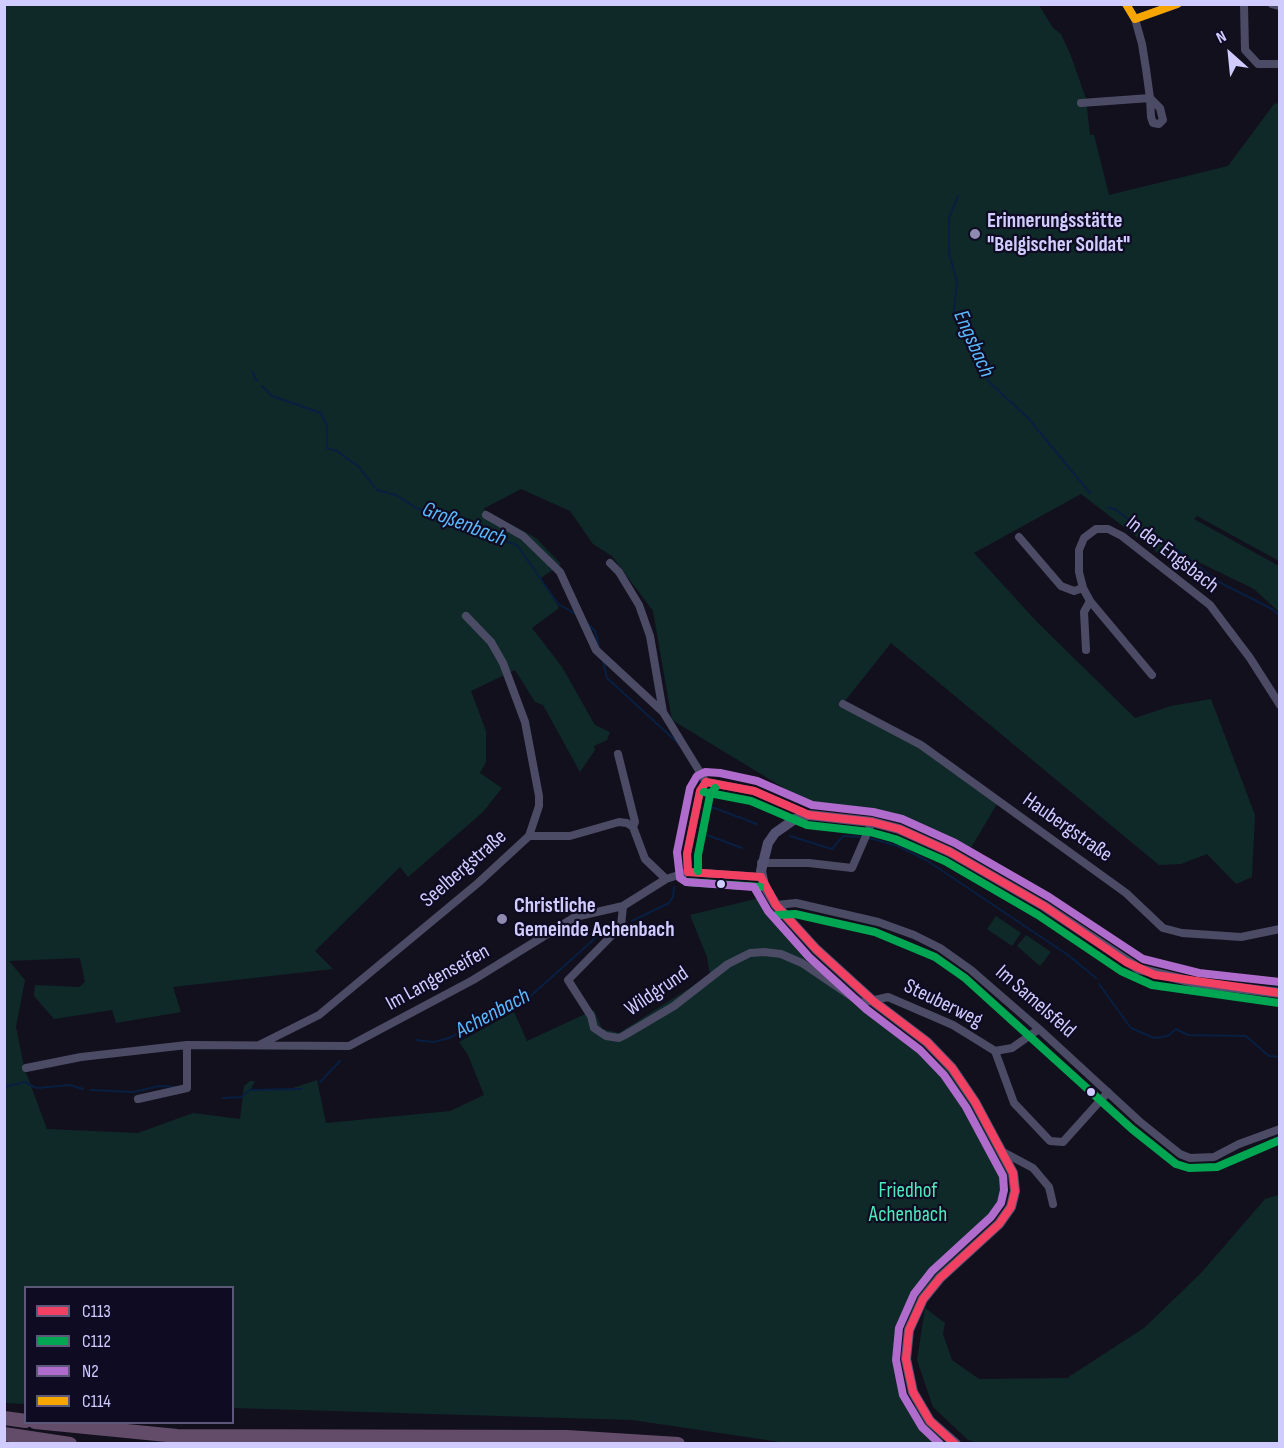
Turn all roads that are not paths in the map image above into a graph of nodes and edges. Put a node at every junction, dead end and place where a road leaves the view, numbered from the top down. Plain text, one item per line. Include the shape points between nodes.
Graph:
1 (1126, 4) edge
2 (1168, 4) edge
3 (1178, 4) edge
4 (1244, 4) edge
5 (1272, 4) edge
6 (1280, 6) edge
7 (1154, 13) junction
8 (1135, 20) junction
9 (1280, 64) edge
10 (1081, 103) dead end
11 (486, 515) dead end
12 (1019, 537) dead end
13 (610, 563) dead end
14 (1083, 588) junction
15 (1090, 601) junction
16 (465, 616) dead end
17 (1086, 650) dead end
18 (1152, 675) dead end
19 (843, 704) dead end
20 (1280, 705) edge
21 (663, 712) junction
22 (618, 754) dead end
23 (706, 783) junction
24 (809, 815) junction
25 (872, 822) junction
26 (633, 827) junction
27 (529, 836) junction
28 (761, 863) junction
29 (688, 872) junction
30 (761, 877) junction
31 (666, 879) junction
32 (776, 905) junction
33 (623, 906) junction
34 (1280, 929) edge
35 (1280, 993) edge
36 (873, 1001) junction
37 (1039, 1029) junction
38 (187, 1045) junction
39 (257, 1046) junction
40 (995, 1051) junction
41 (26, 1068) dead end
42 (1108, 1092) junction
43 (138, 1099) dead end
44 (1280, 1130) edge
45 (1003, 1152) junction
46 (1053, 1204) dead end
47 (4, 1418) edge
48 (24, 1421) edge
49 (55, 1424) edge
50 (4, 1434) edge
51 (70, 1443) edge
52 (678, 1443) edge
53 (956, 1443) edge

1 - 8 street
2 - 7 street
3 - 7 street
4 - 9 street via 1245,50 1258,64
5 - 6 street
7 - 8 street
8 - 10 street via 1150,98
11 - 21 street via 523,536 549,558 560,572 596,650
12 - 14 street via 1061,586 1074,591
13 - 21 street via 639,605 650,636
14 - 15 street, In der Engsbach
14 - 20 street, In der Engsbach via 1079,550 1084,538 1096,529 1108,529 1122,536 1210,604
15 - 17 street via 1084,612
15 - 18 street, In der Engsbach
16 - 27 street, Seelbergstraße via 491,642 503,663 525,723 539,796
19 - 34 street, Haubergstraße via 921,745 1100,873 1163,928 1241,937
21 - 23 street
22 - 26 street
23 - 24 street via 754,791
23 - 29 street via 700,791 687,854
24 - 25 main road
24 - 28 main road via 795,819 775,834
25 - 28 street via 852,868
25 - 35 main road via 899,829 950,852 1044,906 1139,969 1197,983
26 - 27 street via 619,822 570,836
26 - 31 street via 645,859
27 - 39 street, Seelbergstraße via 319,1015
28 - 30 main road
29 - 30 street, Im Langenseifen
29 - 31 street, Im Langenseifen
30 - 32 main road
31 - 33 street, Im Langenseifen
32 - 36 main road via 816,949
32 - 37 street, Im Samelsfeld via 796,903 914,934 971,970
33 - 36 street, Wildgrund via 621,926 568,980 591,1016 594,1028 606,1036 625,1035 674,1006 728,964 754,952 782,954 861,1003
33 - 39 street, Im Langenseifen via 575,917 473,980 348,1046
36 - 40 street, Steuberweg via 888,997 953,1025
36 - 45 main road via 927,1042 952,1068
37 - 40 street, Steuberweg via 1012,1048
37 - 42 street, Im Samelsfeld
38 - 39 street, Im Langenseifen
38 - 41 street, Im Langenseifen via 81,1057
38 - 43 street via 187,1088
40 - 42 street, Steuberweg via 1014,1103 1050,1141 1064,1142
42 - 44 street, Im Samelsfeld via 1160,1139 1190,1158 1214,1157
45 - 46 street via 1033,1168 1049,1187
45 - 53 main road via 1013,1173 1015,1191 1011,1207 999,1224 940,1278 923,1299 907,1344 909,1379 918,1402 930,1421
47 - 48 highway
49 - 52 highway via 177,1436 567,1437
50 - 51 highway

